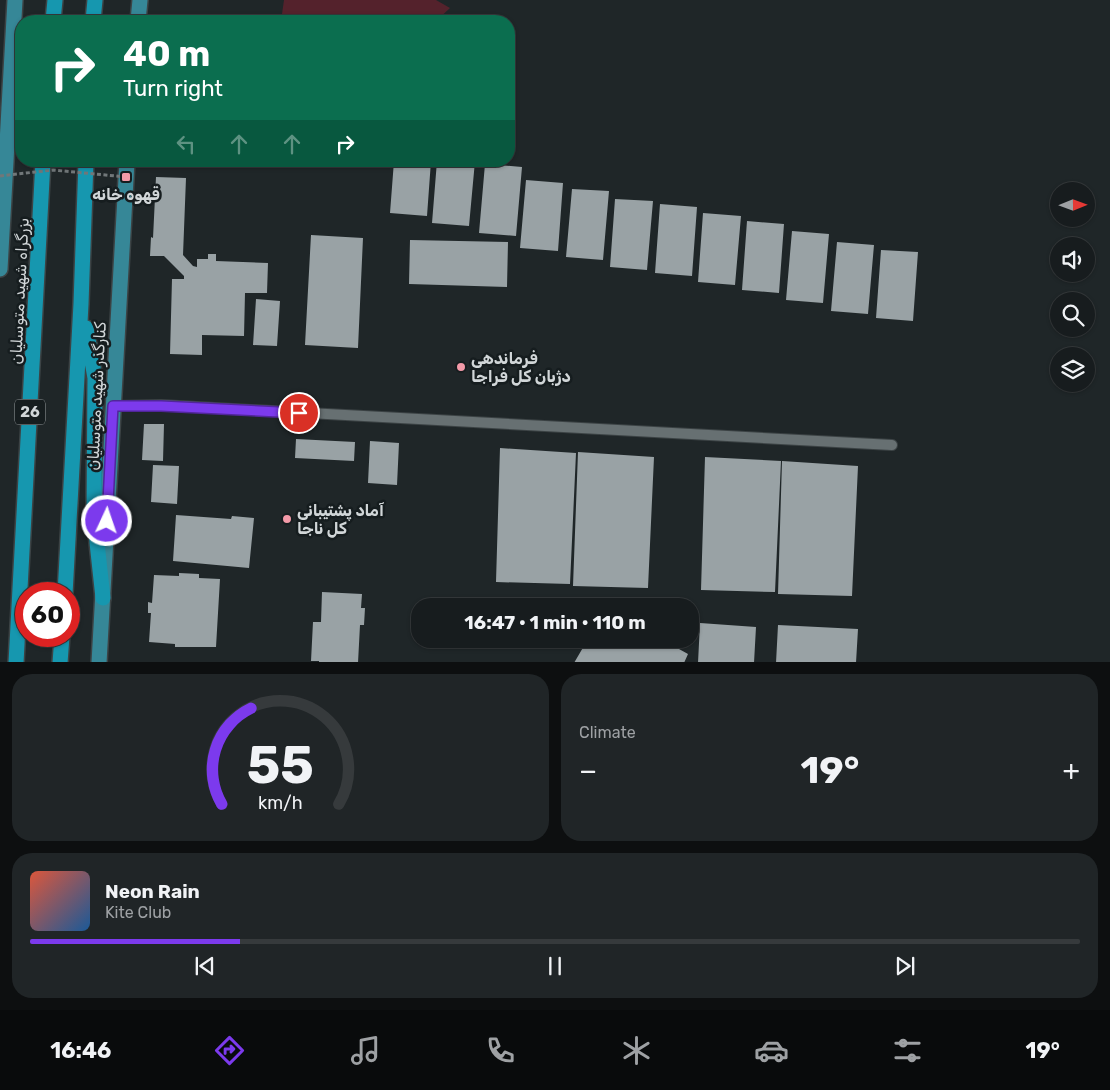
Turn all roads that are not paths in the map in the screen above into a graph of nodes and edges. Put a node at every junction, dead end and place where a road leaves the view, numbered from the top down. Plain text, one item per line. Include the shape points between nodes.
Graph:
1 (15, 0) edge
2 (54, 0) edge
3 (95, 0) edge
4 (140, 0) edge
5 (53, 15) edge
6 (94, 15) edge
7 (139, 15) edge
8 (43, 167) edge
9 (86, 167) edge
10 (127, 169) edge
11 (0, 269) edge
12 (81, 304) junction
13 (113, 406) junction
14 (892, 445) dead end
15 (66, 582) edge
16 (103, 598) junction
17 (61, 647) edge
18 (16, 662) edge
19 (60, 662) edge
20 (99, 662) edge

1 - 11 main road
2 - 5 highway
3 - 6 highway
4 - 7 main road
8 - 18 highway, بزرگراه شهید متوسلیان / 26
9 - 12 highway
10 - 13 main road, کنارگذر شهید متوسلیان
12 - 15 highway
12 - 16 highway via 95,378 94,515
13 - 14 lane
13 - 16 main road, کنارگذر شهید متوسلیان
16 - 20 main road, کنارگذر شهید متوسلیان
17 - 19 highway

